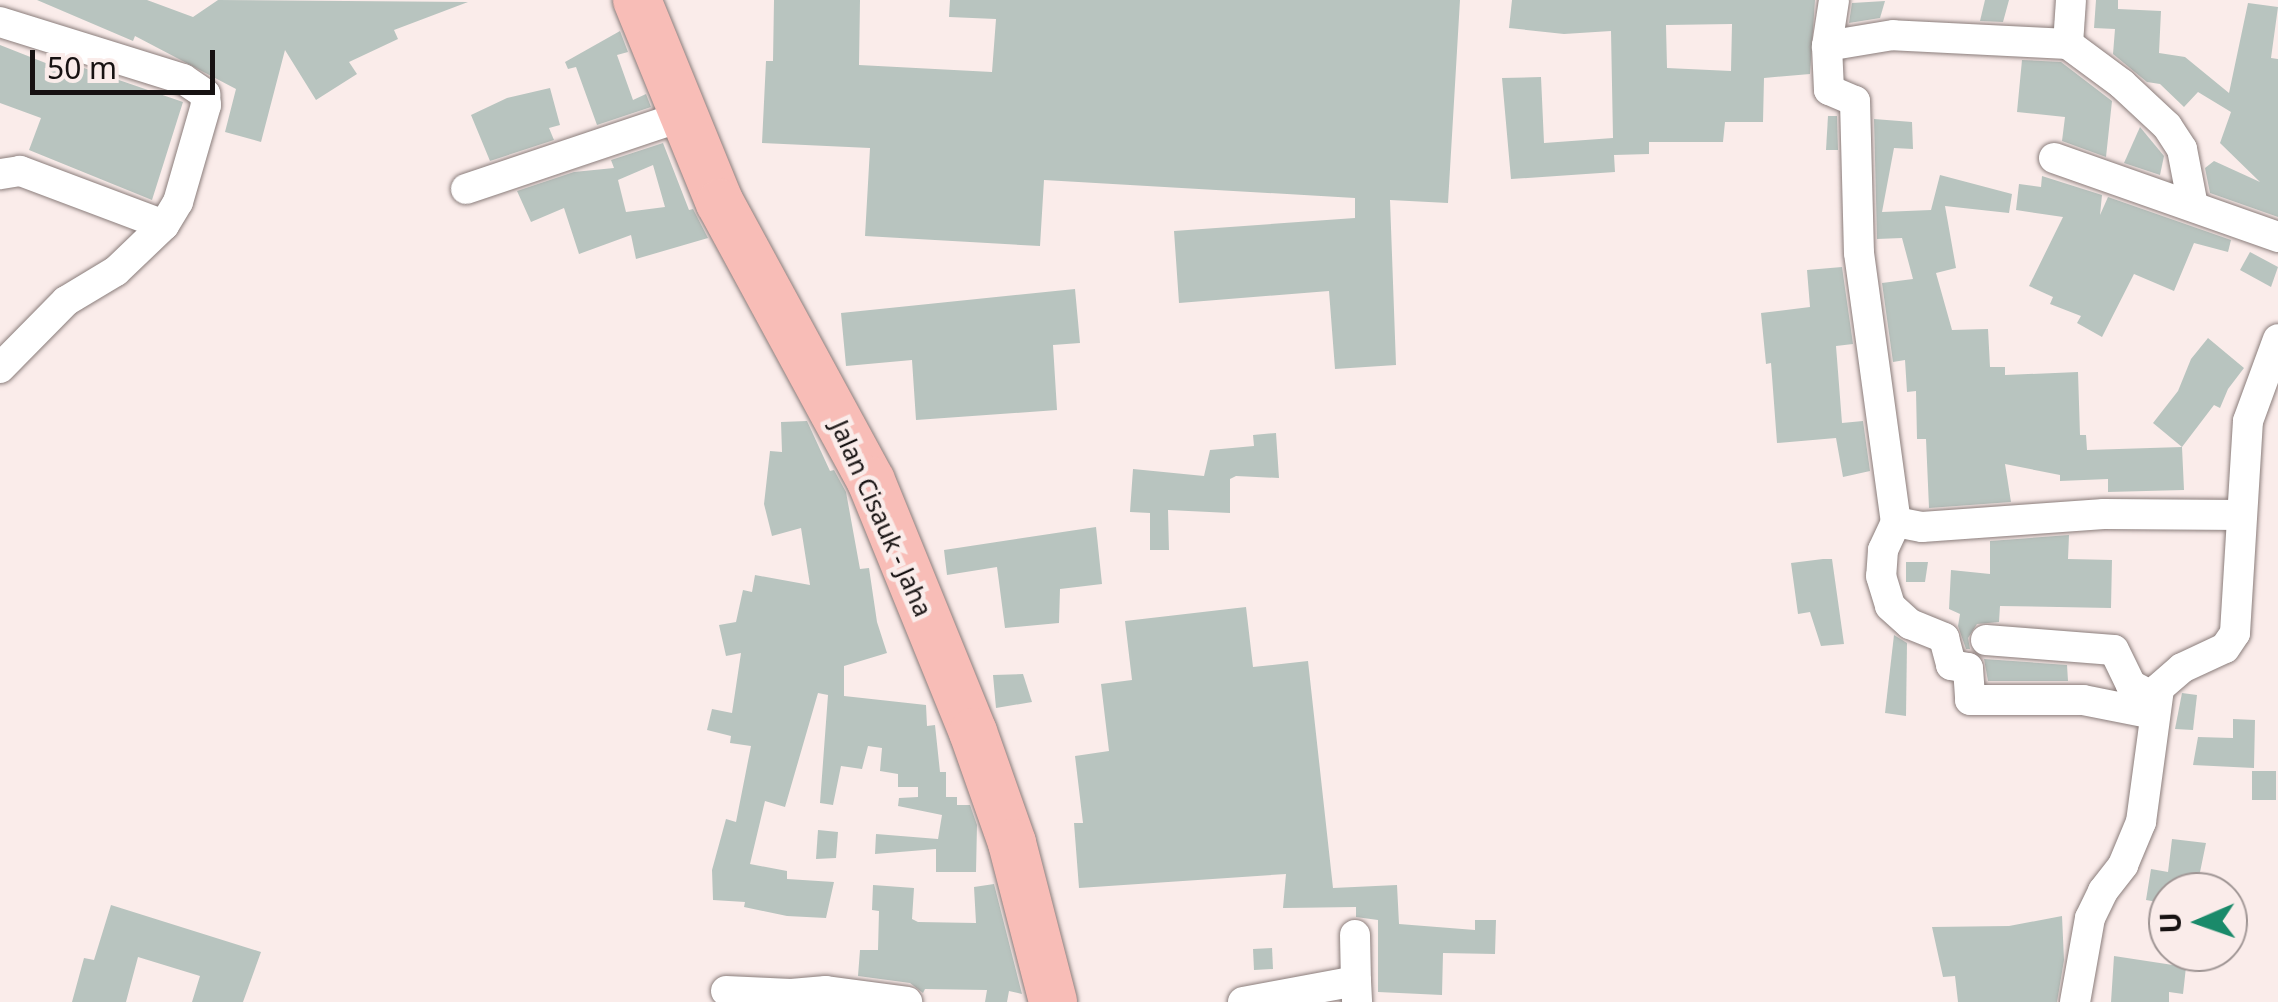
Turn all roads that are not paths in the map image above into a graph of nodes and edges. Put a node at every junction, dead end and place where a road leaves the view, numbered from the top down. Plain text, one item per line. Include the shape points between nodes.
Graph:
1 (637, 0) edge
2 (1834, 0) edge
3 (2072, 0) edge
4 (0, 22) edge
5 (2068, 44) junction
6 (1827, 46) junction
7 (683, 116) junction
8 (2054, 158) dead end
9 (0, 174) edge
10 (466, 189) dead end
11 (2193, 206) junction
12 (164, 225) junction
13 (2278, 237) edge
14 (2278, 339) edge
15 (0, 368) edge
16 (2240, 515) junction
17 (1896, 522) junction
18 (1986, 640) dead end
19 (2154, 706) junction
20 (1355, 935) dead end
21 (726, 991) dead end
22 (1357, 992) edge
23 (907, 1002) edge
24 (1052, 1002) edge
25 (1244, 1002) edge
26 (2075, 1002) edge

1 - 7 main road, Jalan Cisauk - Jaha
2 - 6 street
3 - 5 street
4 - 12 street via 183,79 204,94 192,158
5 - 6 street via 1894,35
5 - 11 street via 2167,126 2182,149
6 - 17 street via 1829,90 1856,101 1859,253
7 - 10 street
7 - 24 main road, Jalan Cisauk - Jaha via 720,203 886,517 1012,843
8 - 11 street
9 - 12 street via 20,171
11 - 13 street
12 - 15 street via 116,271 66,301
14 - 16 street via 2248,421
16 - 17 street via 2104,514 1922,527
16 - 19 street via 2235,633 2225,648 2174,673
17 - 19 street via 1882,576 1890,606 1910,624 1944,638 1951,666 1968,668 1970,700
18 - 19 street via 2114,650 2131,684
19 - 26 street via 2141,822 2090,918
20 - 22 street
21 - 23 street via 826,991
22 - 25 street

